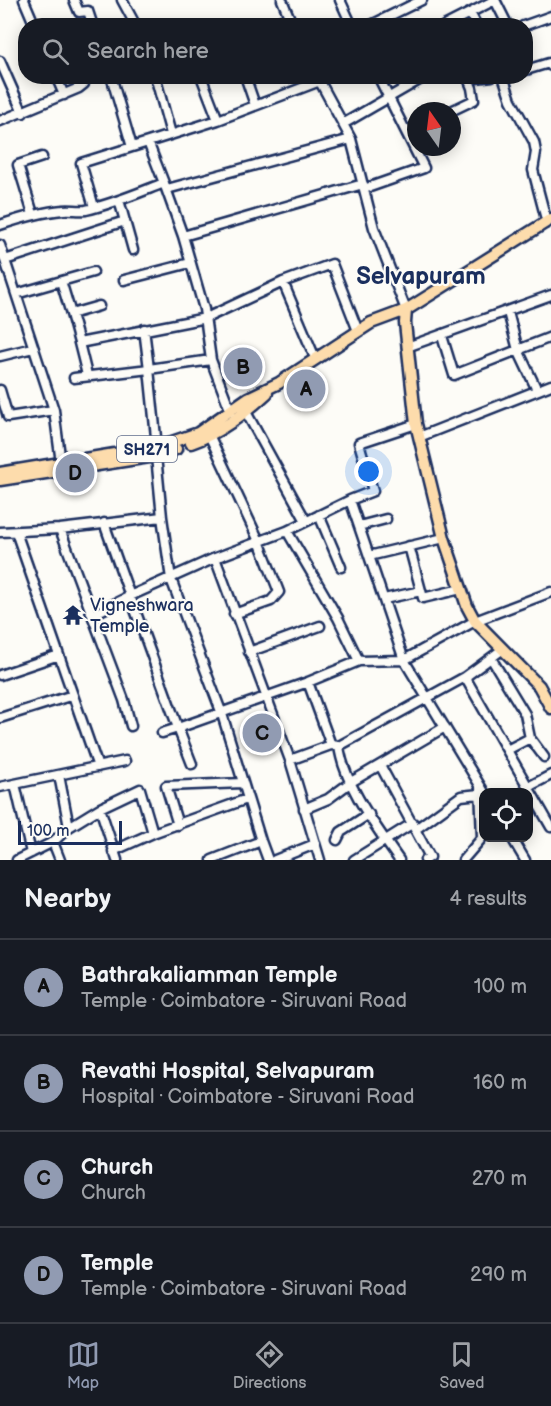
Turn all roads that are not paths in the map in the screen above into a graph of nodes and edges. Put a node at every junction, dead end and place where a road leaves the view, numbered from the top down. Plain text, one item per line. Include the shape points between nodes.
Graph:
1 (24, 0) edge
2 (74, 0) edge
3 (122, 0) edge
4 (282, 0) edge
5 (422, 0) edge
6 (495, 0) edge
7 (342, 1) edge
8 (470, 12) junction
9 (551, 16) edge
10 (31, 18) edge
11 (90, 18) edge
12 (132, 18) edge
13 (290, 18) edge
14 (349, 18) edge
15 (385, 18) edge
16 (459, 18) edge
17 (473, 18) edge
18 (504, 18) edge
19 (533, 22) edge
20 (0, 61) edge
21 (551, 66) edge
22 (533, 68) edge
23 (59, 84) edge
24 (84, 84) edge
25 (113, 84) edge
26 (157, 84) edge
27 (204, 84) edge
28 (248, 84) edge
29 (306, 84) edge
30 (321, 84) edge
31 (382, 84) edge
32 (413, 84) edge
33 (469, 84) edge
34 (506, 84) edge
35 (64, 95) junction
36 (390, 98) junction
37 (255, 105) junction
38 (461, 106) edge
39 (23, 113) junction
40 (218, 120) junction
41 (0, 122) edge
42 (343, 124) junction
43 (406, 132) joint
44 (171, 134) junction
45 (351, 139) junction
46 (148, 142) junction
47 (132, 147) junction
48 (42, 157) dead end
49 (166, 186) junction
50 (364, 186) junction
51 (119, 200) junction
52 (94, 207) junction
53 (33, 214) junction
54 (125, 221) junction
55 (549, 221) edge
56 (0, 225) edge
57 (183, 236) junction
58 (0, 245) edge
59 (133, 250) dead end
60 (3, 259) edge
61 (190, 263) junction
62 (93, 272) dead end
63 (124, 280) dead end
64 (61, 281) junction
65 (283, 282) junction
66 (16, 294) junction
67 (551, 295) edge
68 (99, 306) dead end
69 (406, 310) junction
70 (508, 312) junction
71 (71, 314) junction
72 (386, 317) junction
73 (206, 318) junction
74 (405, 322) junction
75 (144, 329) junction
76 (358, 331) junction
77 (442, 336) junction
78 (551, 337) edge
79 (79, 343) junction
80 (408, 347) junction
81 (33, 348) junction
82 (518, 350) junction
83 (0, 356) edge
84 (315, 358) junction
85 (211, 360) junction
86 (149, 369) junction
87 (87, 375) junction
88 (74, 378) dead end
89 (279, 383) junction
90 (551, 385) edge
91 (0, 390) edge
92 (537, 390) junction
93 (54, 410) junction
94 (231, 412) junction
95 (246, 412) junction
96 (416, 424) junction
97 (210, 437) junction
98 (419, 437) junction
99 (156, 451) junction
100 (61, 463) junction
101 (0, 473) edge
102 (0, 480) edge
103 (350, 500) junction
104 (319, 515) junction
105 (162, 517) junction
106 (386, 519) dead end
107 (306, 521) junction
108 (104, 523) junction
109 (359, 526) junction
110 (60, 529) junction
111 (16, 531) junction
112 (287, 531) junction
113 (0, 532) edge
114 (444, 538) junction
115 (259, 541) junction
116 (409, 546) junction
117 (369, 556) junction
118 (215, 558) junction
119 (340, 567) dead end
120 (171, 579) junction
121 (461, 589) junction
122 (421, 591) junction
123 (551, 592) edge
124 (130, 596) junction
125 (384, 599) junction
126 (234, 614) junction
127 (92, 615) junction
128 (476, 621) junction
129 (321, 626) dead end
130 (503, 649) junction
131 (249, 652) junction
132 (59, 655) junction
133 (491, 658) junction
134 (404, 660) junction
135 (359, 661) junction
136 (0, 675) edge
137 (465, 677) junction
138 (308, 682) junction
139 (73, 695) junction
140 (265, 698) junction
141 (427, 698) junction
142 (551, 708) edge
143 (222, 714) junction
144 (0, 718) edge
145 (131, 726) dead end
146 (445, 727) junction
147 (178, 728) junction
148 (162, 733) dead end
149 (530, 738) junction
150 (335, 746) junction
151 (507, 750) junction
152 (544, 757) dead end
153 (290, 760) junction
154 (125, 761) dead end
155 (192, 764) dead end
156 (380, 765) junction
157 (98, 768) junction
158 (59, 775) junction
159 (551, 775) edge
160 (351, 782) junction
161 (243, 783) junction
162 (15, 784) junction
163 (0, 787) edge
164 (528, 787) junction
165 (479, 788) edge
166 (479, 792) edge
167 (247, 799) junction
168 (100, 808) junction
169 (304, 809) junction
170 (369, 814) junction
171 (550, 823) edge
172 (178, 825) junction
173 (415, 826) junction
174 (69, 827) junction
175 (153, 833) junction
176 (337, 840) dead end
177 (261, 841) junction
178 (386, 841) junction
179 (479, 841) edge
180 (53, 842) junction
181 (515, 842) edge
182 (315, 844) junction
183 (113, 851) junction
184 (31, 853) junction
185 (19, 860) edge
186 (60, 860) edge
187 (117, 860) edge
188 (212, 860) edge
189 (268, 860) edge
190 (274, 860) edge
191 (320, 860) edge
192 (354, 860) edge
193 (399, 860) edge
194 (425, 860) edge
195 (463, 860) edge
196 (525, 860) edge

1 - 10 street
2 - 11 street via 79,12 88,11
3 - 12 street
4 - 13 street
5 - 15 street
6 - 8 street
6 - 18 street
7 - 14 street
8 - 16 street
8 - 17 street
9 - 19 street
20 - 39 street
21 - 22 street via 549,63
23 - 35 street
24 - 35 street
25 - 47 street
26 - 44 street
27 - 40 street
28 - 37 street
29 - 37 street
30 - 42 street
31 - 36 street
32 - 36 street
33 - 38 street via 474,100
34 - 55 street via 534,142 533,170
35 - 39 street
36 - 42 street
36 - 43 street
37 - 40 street
39 - 41 street
40 - 44 street
42 - 45 street
43 - 50 street via 424,168
44 - 46 street
45 - 49 street
45 - 50 street
46 - 47 street
46 - 49 street
47 - 52 street via 81,163
48 - 53 street via 18,165
49 - 51 street
49 - 57 street
50 - 57 street
50 - 69 street via 374,228
51 - 52 street
51 - 54 street
52 - 53 street
53 - 56 street
54 - 59 street
54 - 60 street
55 - 69 main road, SH271
57 - 61 street
58 - 60 street
60 - 66 street
61 - 63 street
61 - 73 street
62 - 64 street
64 - 66 street
64 - 71 street
65 - 73 street
65 - 76 street via 332,264
65 - 84 street
66 - 81 street
67 - 70 street
68 - 71 street
69 - 72 main road, SH271
69 - 74 main road
70 - 77 street
70 - 82 street
71 - 79 street
72 - 74 main road
72 - 76 main road, SH271
73 - 75 street
73 - 85 street
74 - 80 main road
75 - 79 street
75 - 86 street
76 - 84 main road, SH271
77 - 80 street
77 - 82 street via 454,375
78 - 82 street
79 - 87 street
80 - 96 main road
81 - 83 street
81 - 93 street
82 - 92 street
84 - 89 main road, SH271
85 - 86 street
85 - 94 street
86 - 87 street
86 - 99 street
87 - 88 street
89 - 94 main road, SH271 via 248,398
89 - 95 main road
90 - 92 street
91 - 93 street via 8,417
92 - 98 street
93 - 100 street
94 - 99 main road, SH271 via 198,433
95 - 97 main road
95 - 107 street
96 - 98 main road
96 - 103 street via 359,443 373,491
97 - 99 main road
97 - 115 street
98 - 114 main road
99 - 100 main road, SH271
99 - 102 main road
99 - 105 street
100 - 101 main road, SH271
103 - 104 street
103 - 109 street
104 - 107 street
104 - 119 street
105 - 108 street
105 - 120 street
106 - 109 street
107 - 112 street
108 - 110 street
108 - 124 street
109 - 117 street
110 - 111 street
110 - 127 street
111 - 113 street
111 - 132 street
112 - 115 street
112 - 135 street
114 - 116 street
114 - 121 main road
115 - 118 street
115 - 126 street via 279,592 271,601
116 - 117 street
116 - 122 street
117 - 125 street
118 - 120 street
118 - 126 street
120 - 124 street
120 - 143 street
121 - 122 street via 423,598
121 - 128 main road
122 - 125 street
123 - 128 street
124 - 127 street
124 - 147 street
125 - 134 street
126 - 131 street
127 - 145 street
128 - 130 main road
128 - 134 street
129 - 131 street
130 - 133 street
130 - 142 main road via 539,686
131 - 140 street
132 - 136 street
132 - 139 street
133 - 137 street
133 - 149 street via 525,714
134 - 135 street
134 - 141 street
135 - 138 street
137 - 141 street
137 - 151 street
138 - 140 street
138 - 150 street
139 - 144 street
139 - 157 street
140 - 143 street
140 - 153 street
141 - 146 street
141 - 150 street
143 - 147 street
143 - 161 street
146 - 156 street
146 - 165 street
147 - 148 street
147 - 155 street
149 - 151 street
149 - 152 street
150 - 153 street
150 - 160 street
151 - 164 street
153 - 169 street
154 - 157 street
156 - 160 street
156 - 173 street
157 - 158 street
158 - 162 street
158 - 174 street
159 - 164 street
160 - 169 street via 328,799
160 - 170 street
161 - 167 street
161 - 172 street via 166,786
162 - 163 street
162 - 184 street
164 - 171 street
166 - 173 street via 461,796
167 - 172 street
167 - 177 street
168 - 174 street
168 - 175 street via 140,789
168 - 183 street
169 - 182 street
170 - 176 street via 341,832
170 - 178 street
172 - 175 street
173 - 178 street
173 - 194 street via 430,856
174 - 180 street
175 - 183 street
177 - 188 street
177 - 189 street
178 - 192 street
178 - 193 street
179 - 195 street
180 - 184 street
180 - 186 street
181 - 196 street
182 - 190 street
182 - 191 street
183 - 187 street
184 - 185 street

